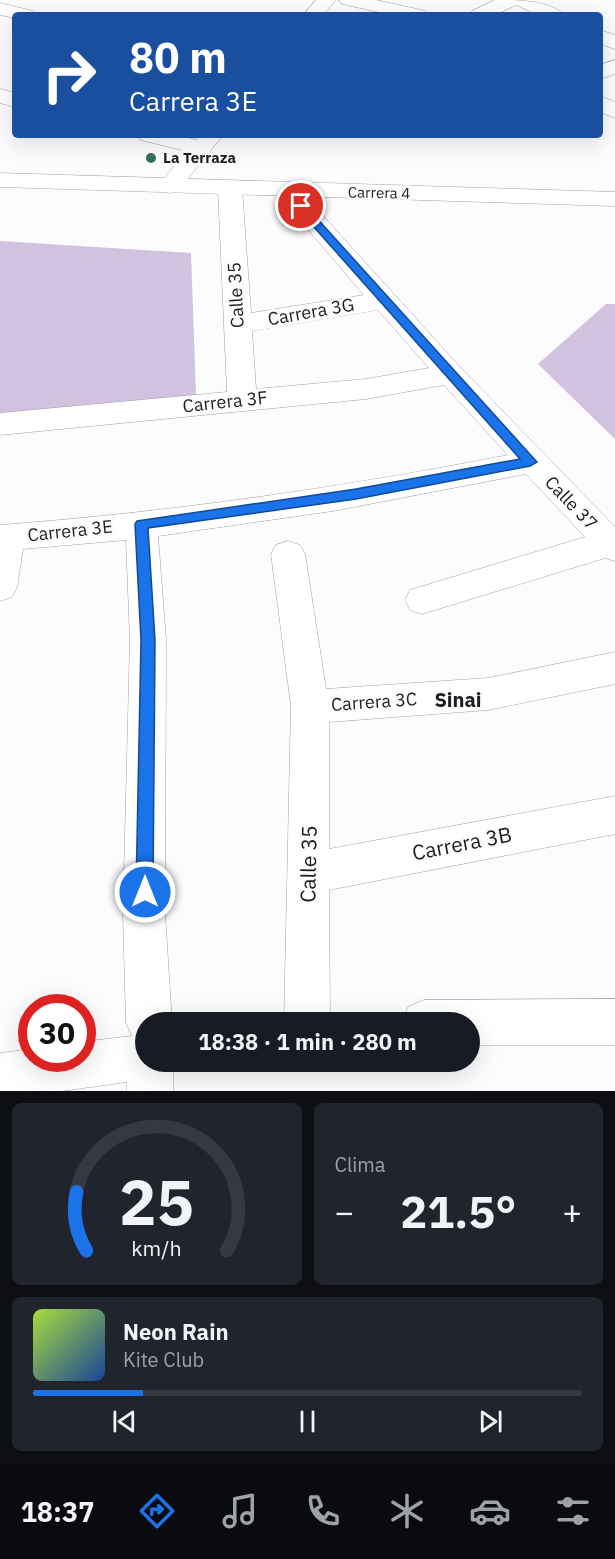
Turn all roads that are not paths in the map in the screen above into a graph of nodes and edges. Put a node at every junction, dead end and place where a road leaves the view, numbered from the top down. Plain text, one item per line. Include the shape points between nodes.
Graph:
1 (326, 0) edge
2 (348, 0) edge
3 (429, 0) edge
4 (511, 0) edge
5 (522, 0) edge
6 (316, 12) edge
7 (406, 12) edge
8 (418, 12) edge
9 (485, 12) edge
10 (548, 12) edge
11 (174, 138) edge
12 (207, 142) edge
13 (0, 180) edge
14 (170, 186) junction
15 (230, 189) junction
16 (287, 190) junction
17 (615, 199) edge
18 (384, 300) junction
19 (237, 324) junction
20 (450, 375) junction
21 (242, 401) junction
22 (0, 424) edge
23 (530, 462) junction
24 (141, 524) junction
25 (5, 538) edge
26 (613, 545) edge
27 (288, 554) dead end
28 (0, 586) edge
29 (422, 600) dead end
30 (615, 668) edge
31 (310, 706) junction
32 (615, 815) edge
33 (310, 873) junction
34 (148, 1012) edge
35 (307, 1012) edge
36 (615, 1022) edge
37 (480, 1023) edge
38 (135, 1058) edge
39 (150, 1072) edge
40 (0, 1076) edge
41 (150, 1091) edge

1 - 6 street
2 - 7 street
3 - 8 street
4 - 9 street
5 - 10 street
11 - 12 street
12 - 14 street
13 - 14 street, Carrera 4
14 - 15 street, Carrera 4
15 - 16 street, Carrera 4
15 - 19 street, Calle 35
16 - 17 street, Carrera 4
16 - 18 street, Calle 37
18 - 19 street, Carrera 3G
18 - 20 street, Calle 37
19 - 21 street, Calle 35
20 - 21 street, Carrera 3F via 366,389
20 - 23 street, Calle 37
21 - 22 street, Carrera 3F
23 - 24 street, Carrera 3E via 356,494
23 - 26 street, Calle 37
24 - 25 street, Carrera 3E
24 - 34 street via 148,640 144,914
25 - 28 street
26 - 29 street
27 - 31 street, Calle 35
30 - 31 street, Carrera 3C via 488,693
31 - 33 street, Calle 35
32 - 33 street, Carrera 3B
33 - 35 street, Calle 35
36 - 37 street
38 - 40 street
39 - 41 street

